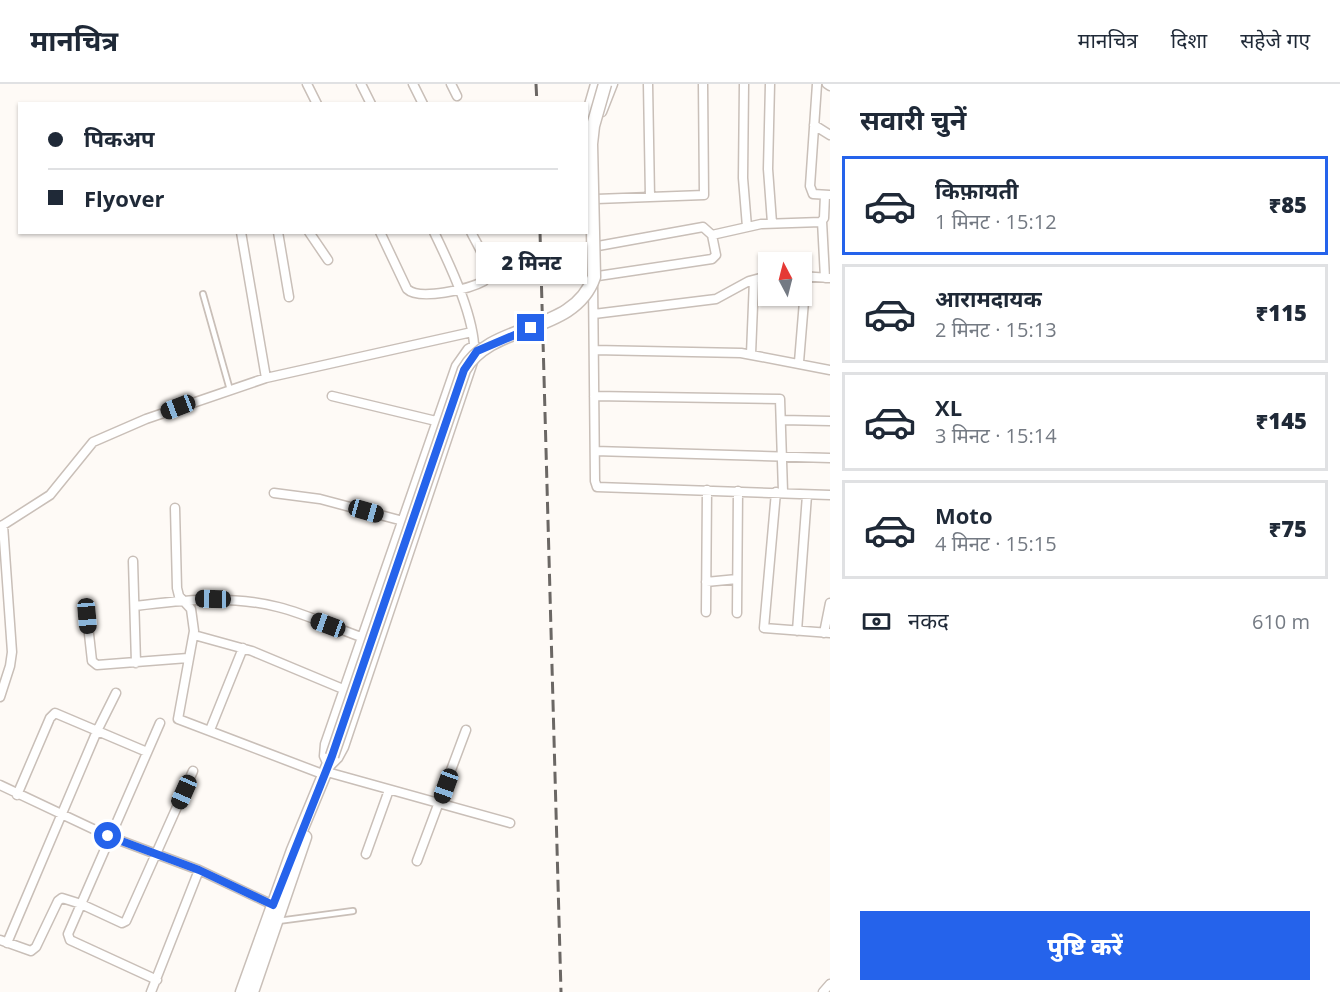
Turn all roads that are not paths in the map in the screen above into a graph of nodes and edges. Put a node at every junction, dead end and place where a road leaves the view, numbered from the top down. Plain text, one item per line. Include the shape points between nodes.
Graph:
1 (307, 84) edge
2 (361, 84) edge
3 (413, 84) edge
4 (451, 84) edge
5 (595, 84) edge
6 (605, 84) edge
7 (614, 84) edge
8 (648, 84) edge
9 (703, 84) edge
10 (744, 84) edge
11 (770, 84) edge
12 (817, 84) edge
13 (457, 96) dead end
14 (316, 102) edge
15 (369, 102) edge
16 (422, 102) edge
17 (588, 108) edge
18 (814, 125) junction
19 (830, 135) edge
20 (827, 195) edge
21 (650, 197) junction
22 (596, 199) junction
23 (822, 221) junction
24 (772, 223) junction
25 (747, 226) junction
26 (241, 234) edge
27 (278, 234) edge
28 (310, 234) edge
29 (381, 234) edge
30 (435, 234) edge
31 (472, 234) edge
32 (588, 234) edge
33 (712, 235) junction
34 (598, 246) junction
35 (328, 260) dead end
36 (598, 276) junction
37 (812, 277) edge
38 (827, 278) edge
39 (758, 279) edge
40 (754, 280) junction
41 (459, 289) junction
42 (203, 294) dead end
43 (594, 295) junction
44 (289, 297) dead end
45 (802, 306) edge
46 (594, 314) junction
47 (472, 332) junction
48 (475, 345) junction
49 (594, 350) junction
50 (751, 354) junction
51 (800, 362) junction
52 (830, 370) edge
53 (266, 378) junction
54 (230, 390) junction
55 (332, 396) dead end
56 (594, 396) junction
57 (782, 420) junction
58 (436, 421) junction
59 (830, 421) edge
60 (595, 452) junction
61 (783, 455) junction
62 (830, 458) edge
63 (706, 490) junction
64 (738, 491) junction
65 (780, 492) junction
66 (274, 493) dead end
67 (807, 495) junction
68 (830, 495) edge
69 (176, 508) dead end
70 (403, 521) junction
71 (2, 526) edge
72 (133, 561) dead end
73 (737, 579) junction
74 (706, 582) junction
75 (183, 600) junction
76 (830, 603) edge
77 (135, 606) junction
78 (706, 612) dead end
79 (737, 613) dead end
80 (87, 616) dead end
81 (797, 631) junction
82 (827, 633) edge
83 (194, 635) junction
84 (361, 637) junction
85 (243, 648) junction
86 (188, 658) junction
87 (136, 663) junction
88 (343, 689) junction
89 (116, 693) dead end
90 (0, 697) edge
91 (160, 723) dead end
92 (210, 730) junction
93 (466, 730) dead end
94 (97, 731) junction
95 (147, 752) junction
96 (328, 767) junction
97 (193, 771) dead end
98 (0, 785) edge
99 (389, 790) junction
100 (17, 795) junction
101 (439, 804) junction
102 (310, 812) junction
103 (62, 816) junction
104 (510, 823) dead end
105 (112, 838) junction
106 (155, 854) junction
107 (366, 854) dead end
108 (417, 861) dead end
109 (199, 870) junction
110 (81, 904) junction
111 (273, 905) junction
112 (353, 912) dead end
113 (278, 921) junction
114 (3, 941) edge
115 (157, 980) junction
116 (830, 984) edge
117 (151, 992) edge
118 (242, 992) edge
119 (252, 992) edge
120 (824, 992) edge

1 - 14 street
2 - 15 street
3 - 16 street
4 - 13 street
5 - 17 street
6 - 96 main road, bridge via 591,144 592,284 578,302 559,315 477,351 464,370
7 - 22 street via 596,135
8 - 21 street
9 - 21 street via 704,195
10 - 25 street
11 - 24 street via 768,170
12 - 18 street
18 - 19 street
18 - 20 street via 810,189 813,194
20 - 23 street
21 - 22 street
22 - 34 street
23 - 24 street
23 - 38 street
24 - 25 street
25 - 33 street
26 - 53 street
27 - 44 street
28 - 35 street
29 - 41 street via 411,293
30 - 41 street
31 - 41 street via 485,260 487,275 482,282
32 - 43 street
33 - 34 street via 703,227
33 - 36 street via 716,255 712,260
34 - 36 street
36 - 43 street
37 - 38 street
39 - 40 street
40 - 46 street via 716,298
40 - 50 street
41 - 47 street
42 - 54 lane
43 - 46 street
45 - 51 street
46 - 49 street
47 - 48 street
47 - 53 street
48 - 58 street via 456,366
48 - 96 street via 473,366 344,747
49 - 50 street
49 - 56 street
50 - 51 street
51 - 52 street
53 - 54 street
54 - 71 street via 93,442 50,495
55 - 58 street
56 - 57 street via 779,399
56 - 60 street
57 - 59 street
57 - 61 street
58 - 70 street
60 - 61 street
60 - 63 street via 595,481 600,489
61 - 62 street
61 - 65 street
63 - 64 street
63 - 74 street
64 - 65 street
64 - 73 street
65 - 67 street
65 - 81 street via 763,626 765,630
66 - 70 street via 320,499
67 - 68 street
67 - 81 street
69 - 75 street via 177,588
70 - 84 street
71 - 90 street via 12,652
72 - 77 street
73 - 74 street
73 - 79 street
74 - 78 street
75 - 77 street
75 - 83 street via 191,609
75 - 84 street via 275,606
76 - 82 street
77 - 87 street
80 - 87 street via 95,664
81 - 82 street
83 - 85 street
83 - 86 street
84 - 88 street
85 - 88 street
85 - 92 street
86 - 87 street
86 - 92 street via 177,716 181,721
88 - 96 street via 323,750
89 - 94 street
91 - 95 street
92 - 96 street
93 - 101 street
94 - 95 street
94 - 100 street via 59,713 52,715
94 - 103 street
95 - 105 street
96 - 99 street
96 - 102 main road
97 - 106 street
98 - 100 street
99 - 101 street
99 - 107 street
100 - 103 street
101 - 104 street
101 - 108 street
102 - 111 main road
102 - 113 main road via 302,853
103 - 105 street
103 - 114 street
105 - 106 street
105 - 110 street
106 - 109 street
106 - 110 street via 124,922
109 - 111 street
109 - 115 street
110 - 114 street via 59,900 31,951
110 - 115 street via 68,932 70,940
111 - 118 main road
112 - 113 lane
113 - 119 main road
115 - 117 street
116 - 120 street

